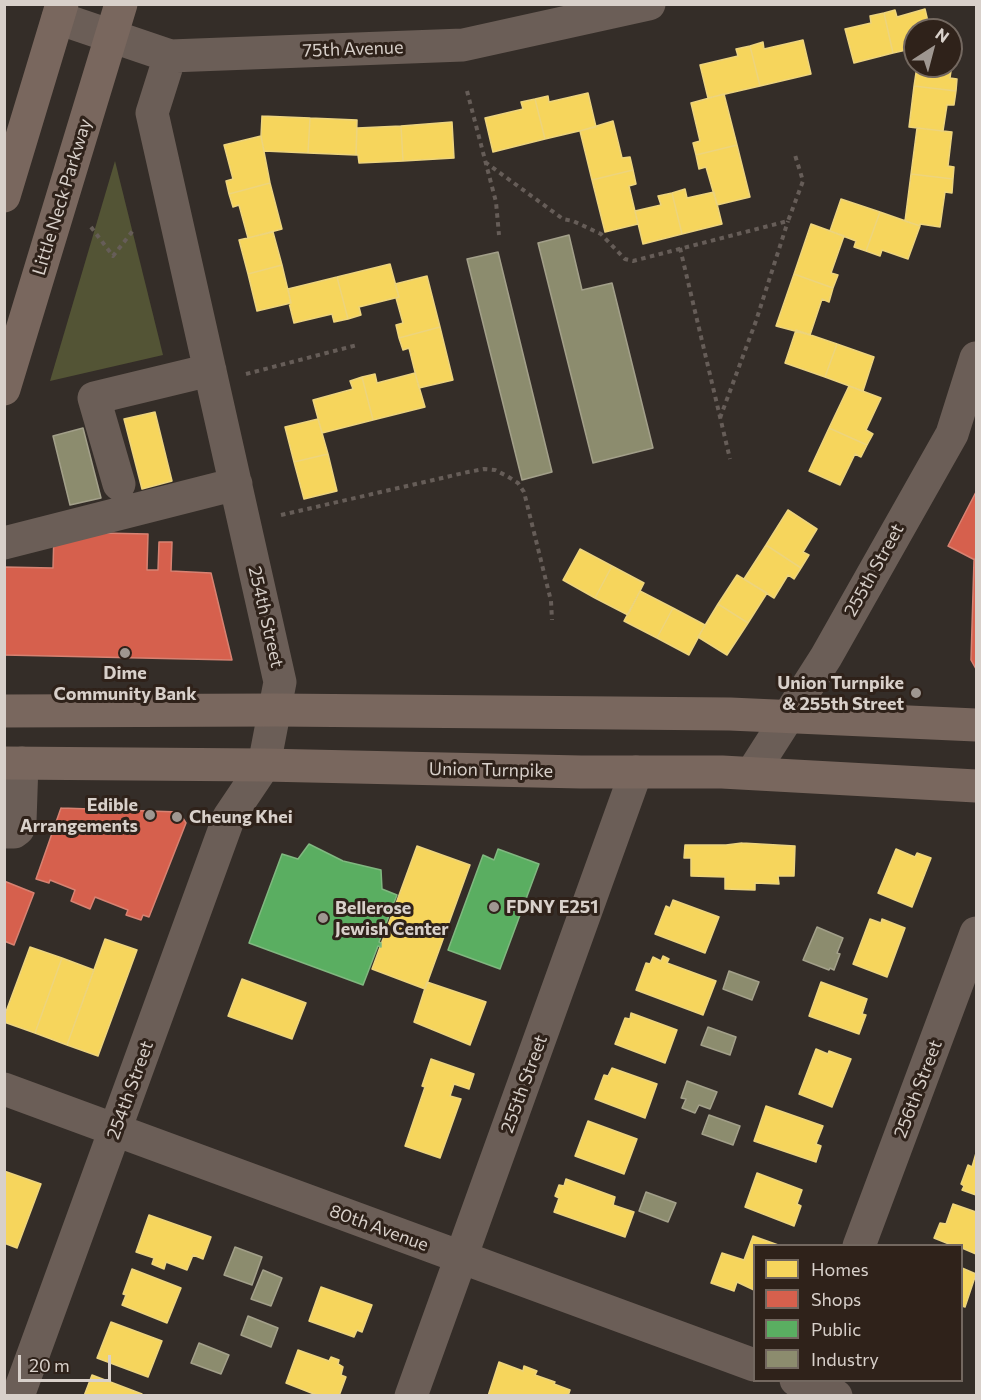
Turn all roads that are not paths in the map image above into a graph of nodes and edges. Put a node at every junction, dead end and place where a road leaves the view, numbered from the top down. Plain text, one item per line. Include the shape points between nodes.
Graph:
1 (121, 4) edge
2 (649, 4) edge
3 (60, 11) edge
4 (111, 36) junction
5 (170, 56) junction
6 (4, 196) edge
7 (976, 358) edge
8 (210, 370) junction
9 (4, 389) edge
10 (119, 484) dead end
11 (236, 484) junction
12 (4, 543) edge
13 (276, 710) junction
14 (4, 711) edge
15 (788, 717) junction
16 (976, 725) edge
17 (13, 763) edge
18 (264, 765) junction
19 (636, 772) junction
20 (752, 773) junction
21 (976, 786) edge
22 (4, 832) edge
23 (976, 933) edge
24 (4, 1089) edge
25 (116, 1131) junction
26 (860, 1244) edge
27 (462, 1258) junction
28 (753, 1365) edge
29 (18, 1395) edge
30 (411, 1395) edge

1 - 4 main road, Little Neck Parkway
2 - 5 street, 75th Avenue via 463,45
3 - 4 street, 75th Avenue
3 - 6 main road
4 - 5 street, 75th Avenue
4 - 9 main road, Little Neck Parkway
5 - 8 street, 254th Street via 152,113
7 - 15 street, 255th Street via 952,434
8 - 10 street via 94,398
8 - 11 street, 254th Street
11 - 12 street
11 - 13 street, 254th Street via 280,682
13 - 14 main road
13 - 15 main road
13 - 18 street, 254th Street
15 - 16 main road
15 - 20 street, 255th Street
17 - 18 main road, Union Turnpike
17 - 22 street via 20,822 14,832
18 - 19 main road, Union Turnpike
18 - 25 street, 254th Street via 229,817
19 - 20 main road, Union Turnpike
19 - 27 street, 255th Street
20 - 21 main road, Union Turnpike
23 - 26 street, 256th Street
24 - 25 street, 80th Avenue
25 - 27 street, 80th Avenue
25 - 29 street, 254th Street
27 - 28 street, 80th Avenue
27 - 30 street, 255th Street

